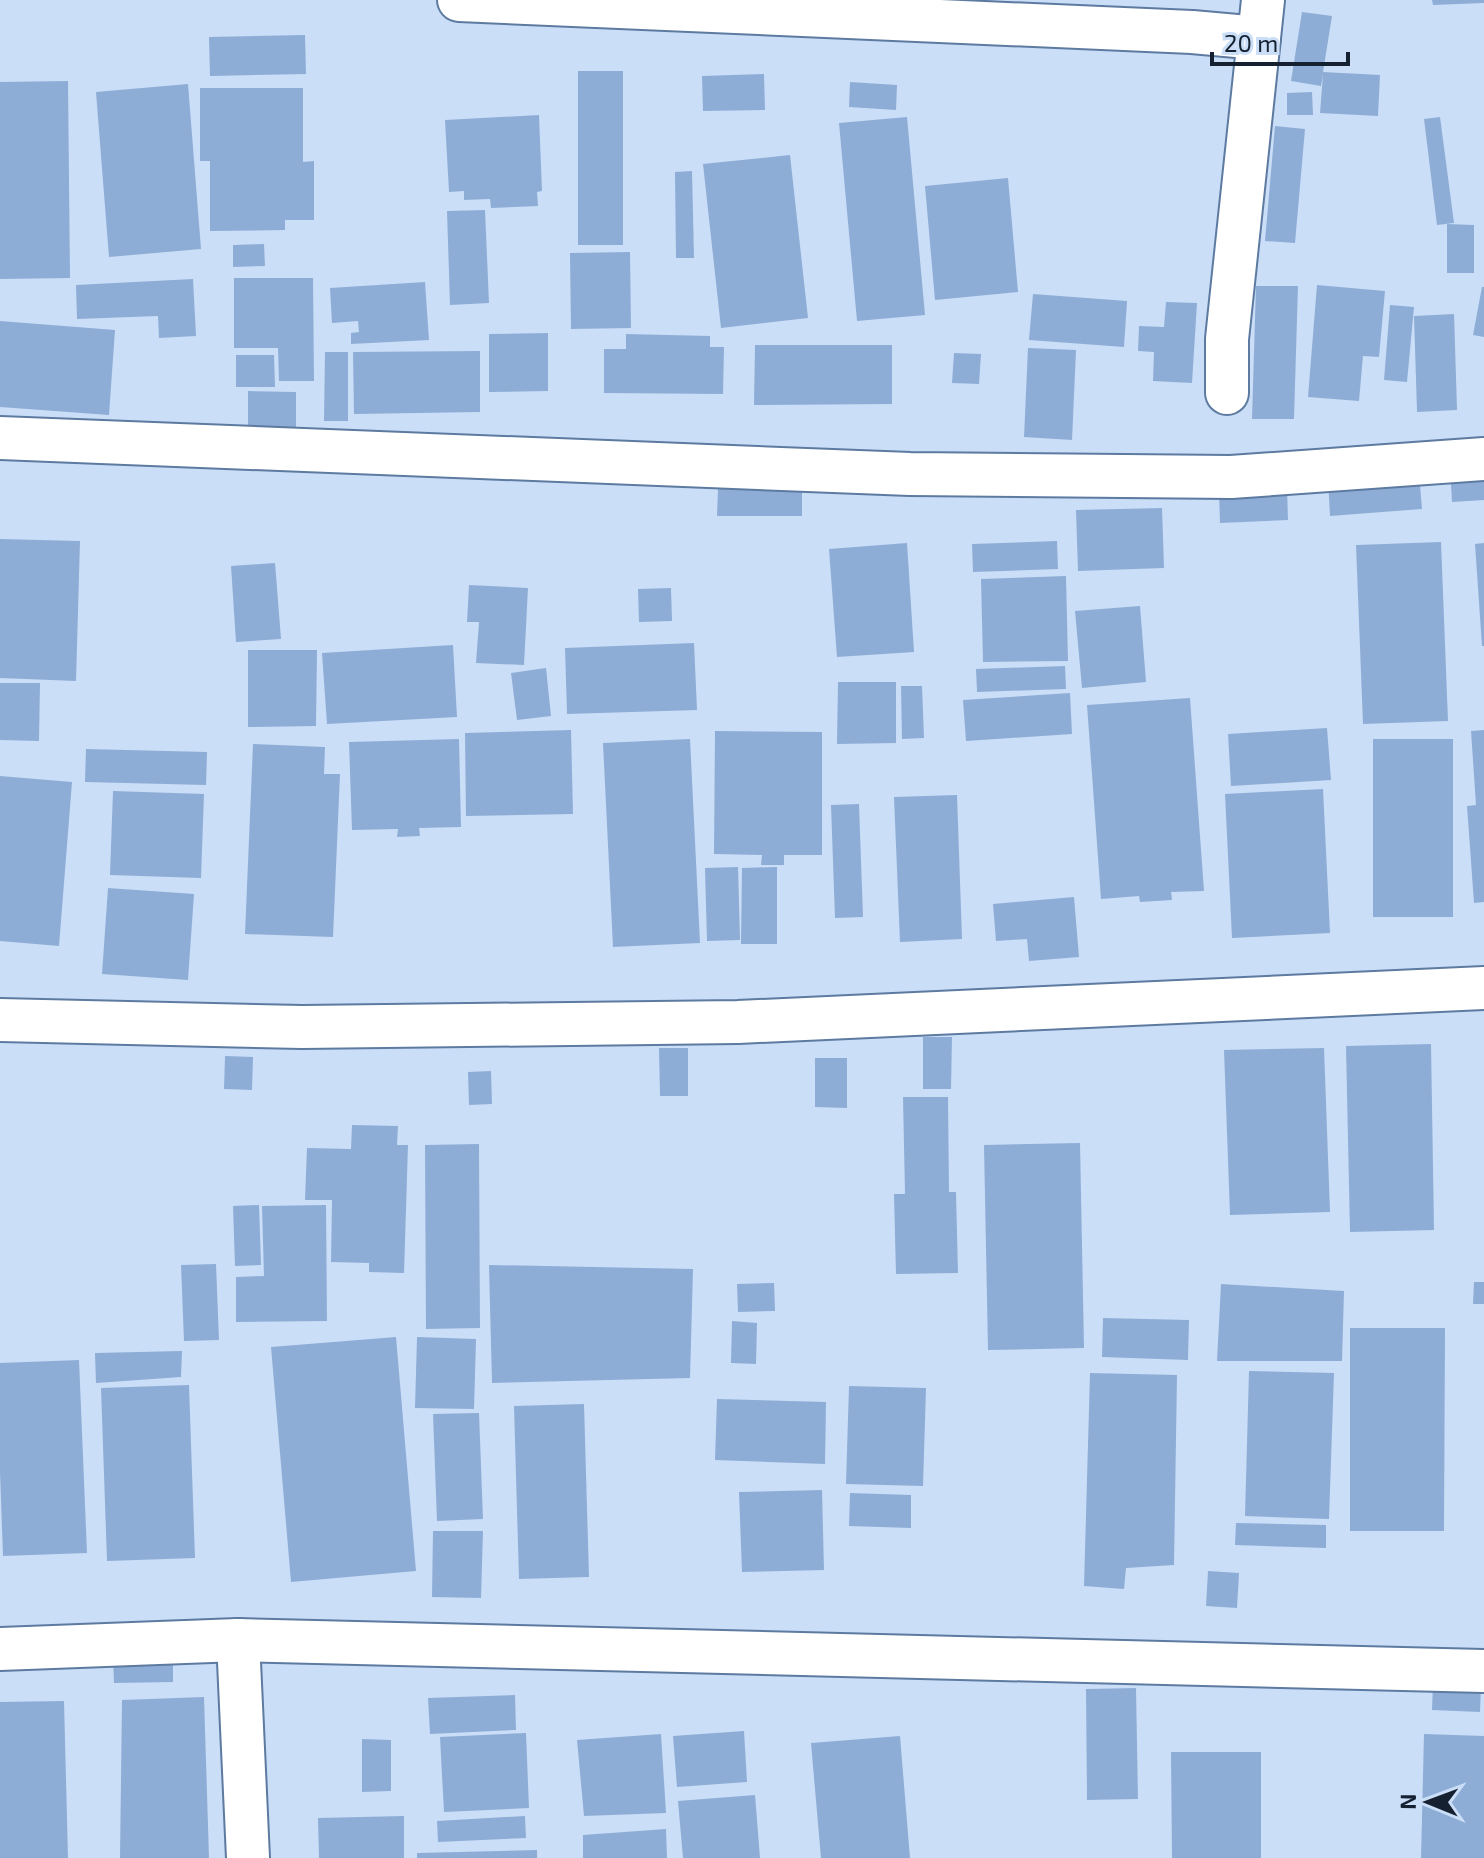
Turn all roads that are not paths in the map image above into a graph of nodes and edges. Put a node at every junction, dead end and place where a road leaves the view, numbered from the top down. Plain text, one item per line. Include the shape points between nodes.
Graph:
1 (459, 0) edge
2 (1261, 19) edge
3 (1227, 393) dead end
4 (0, 438) edge
5 (1484, 459) edge
6 (1484, 988) edge
7 (0, 1020) edge
8 (238, 1640) junction
9 (0, 1649) edge
10 (1484, 1671) edge
11 (248, 1858) edge

1 - 2 street via 1192,32
2 - 3 street via 1227,339
4 - 5 street via 910,474 1231,477
6 - 7 street via 738,1022 302,1027
8 - 9 street
8 - 10 street
8 - 11 street

